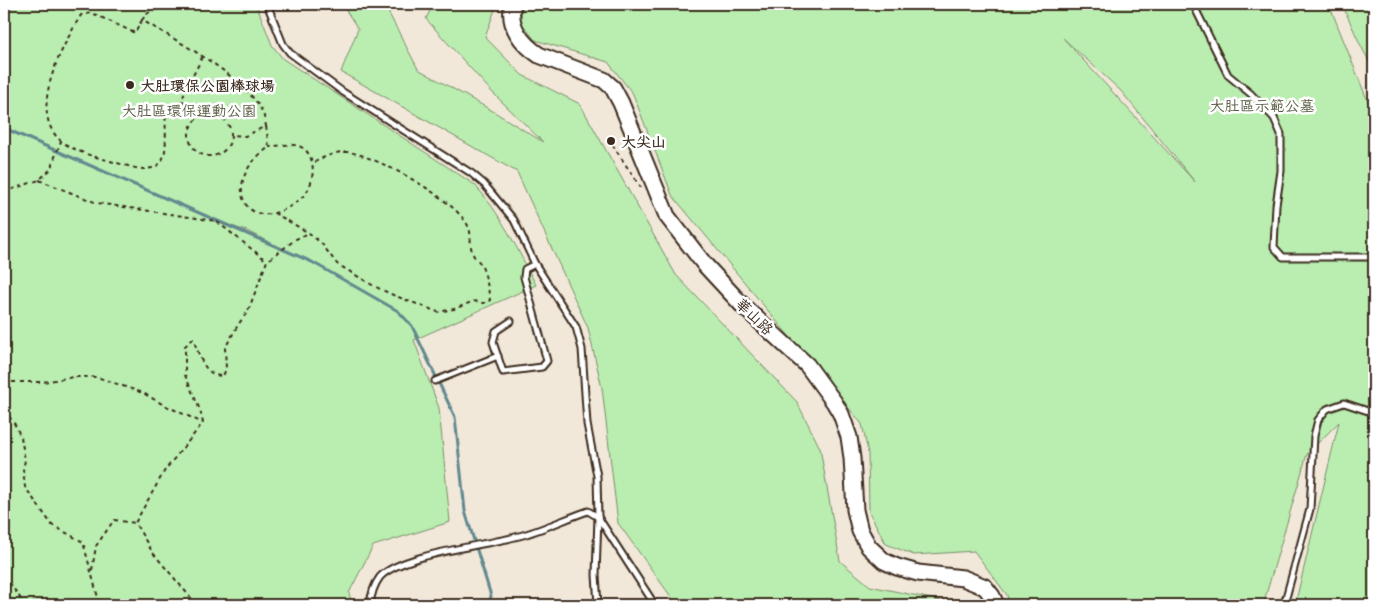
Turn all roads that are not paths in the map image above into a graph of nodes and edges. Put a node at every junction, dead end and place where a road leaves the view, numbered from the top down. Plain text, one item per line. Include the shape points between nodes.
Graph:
1 (268, 4) edge
2 (513, 4) edge
3 (1193, 4) edge
4 (1374, 257) edge
5 (535, 264) junction
6 (511, 322) dead end
7 (498, 356) junction
8 (435, 381) dead end
9 (1374, 413) edge
10 (598, 517) junction
11 (370, 605) edge
12 (598, 605) edge
13 (654, 605) edge
14 (996, 605) edge
15 (1284, 605) edge

1 - 5 lane via 283,44 290,53 343,92 472,173 484,184 514,220
2 - 14 street, 華山路 via 512,22 520,39 529,48 539,55 604,80 613,88 622,102 667,216 705,265 806,365 834,402 848,437 855,510 860,531 869,546 884,561 897,568 963,578 985,587
3 - 4 lane via 1228,75 1274,118 1281,134 1274,247 1284,257
5 - 7 lane via 526,270 524,278 547,361 542,367 502,372
5 - 10 lane via 570,316 582,349 588,424 597,476
6 - 7 lane via 496,331 493,342
7 - 8 lane
9 - 15 lane via 1344,403 1327,409 1318,420 1314,436 1310,509
10 - 11 lane via 588,511 520,536 400,564 380,577
10 - 12 lane
10 - 13 lane

